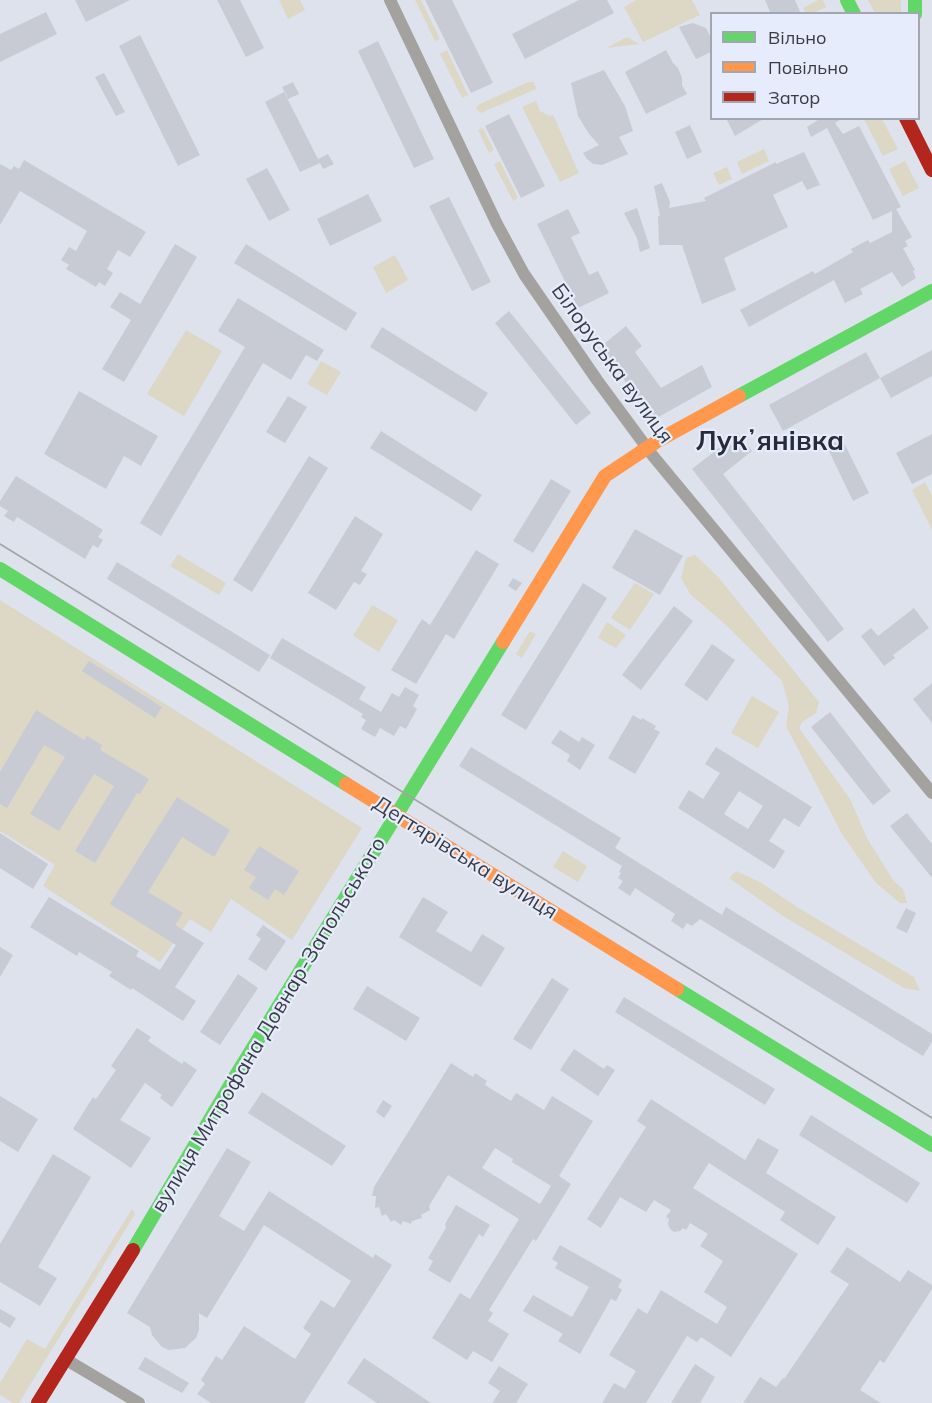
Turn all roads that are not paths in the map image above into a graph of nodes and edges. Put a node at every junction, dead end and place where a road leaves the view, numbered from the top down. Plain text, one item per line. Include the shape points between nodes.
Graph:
1 (390, 0) edge
2 (907, 120) edge
3 (916, 120) edge
4 (917, 140) junction
5 (932, 170) edge
6 (932, 291) edge
7 (647, 448) junction
8 (0, 569) edge
9 (932, 793) edge
10 (396, 816) junction
11 (932, 1145) edge
12 (65, 1359) junction
13 (38, 1403) edge
14 (139, 1403) edge

1 - 7 street, Білоруська вулиця via 524,274
2 - 4 street
3 - 4 street
4 - 5 street
6 - 7 street, вулиця Митрофана Довнар-Запольського
7 - 9 street, Білоруська вулиця
7 - 10 street, вулиця Митрофана Довнар-Запольського via 605,476
8 - 10 street, Дегтярівська вулиця
10 - 11 street, Дегтярівська вулиця
10 - 12 street, вулиця Митрофана Довнар-Запольського
12 - 13 street, вулиця Митрофана Довнар-Запольського
12 - 14 street

